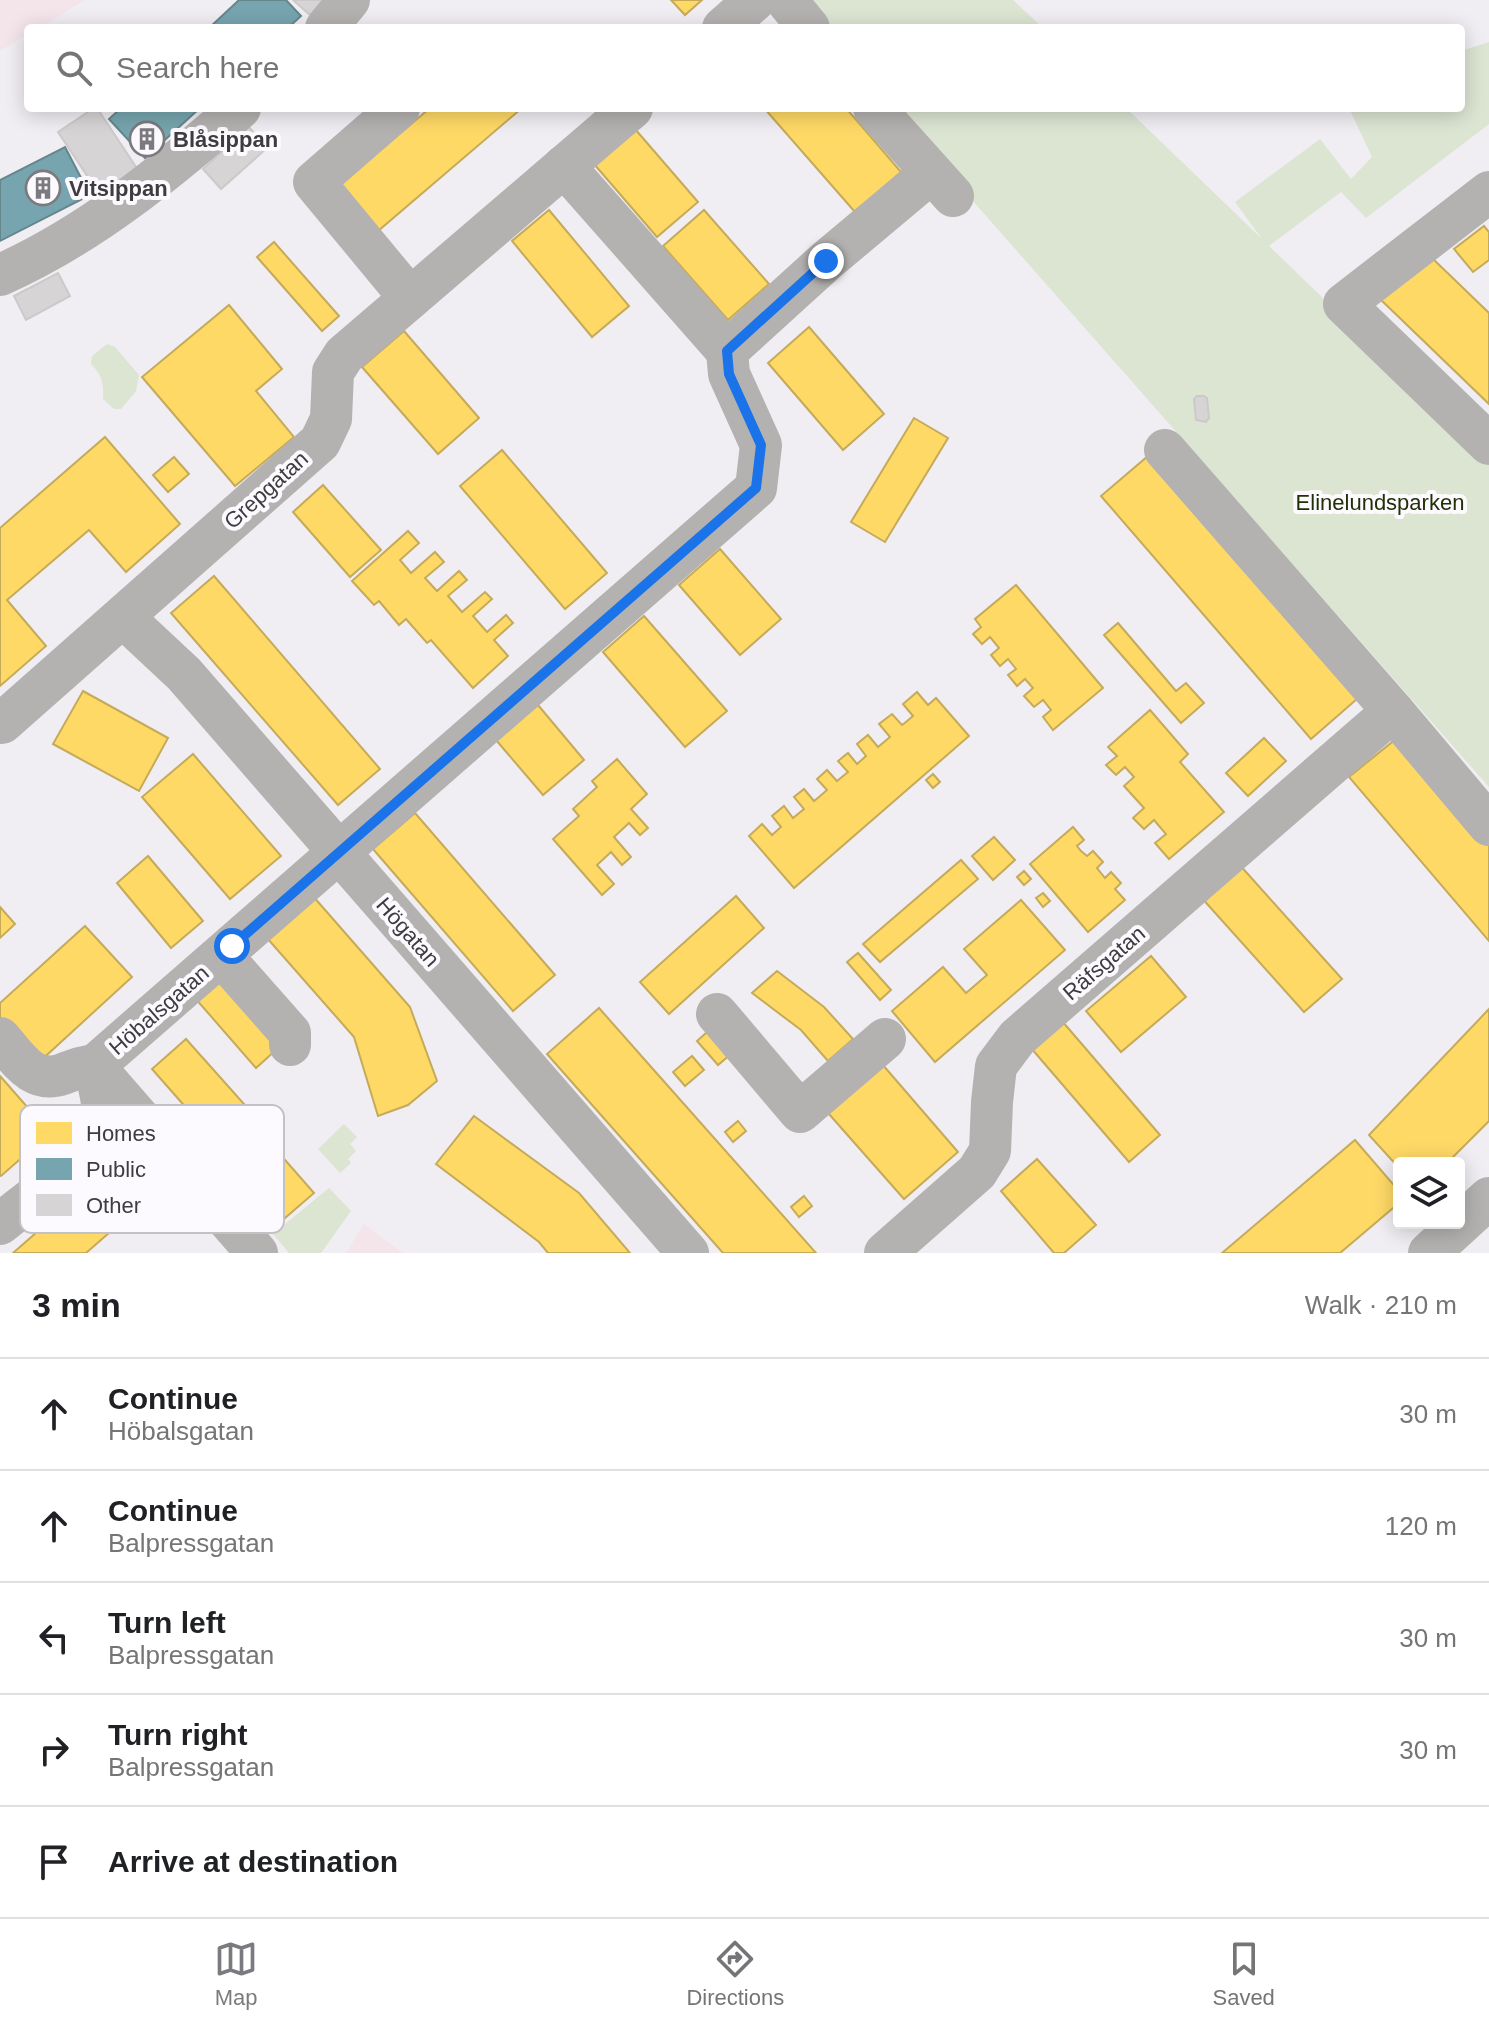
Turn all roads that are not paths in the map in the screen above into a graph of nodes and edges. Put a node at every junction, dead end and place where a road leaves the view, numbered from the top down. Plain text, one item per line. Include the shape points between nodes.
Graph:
1 (349, 0) edge
2 (755, 0) edge
3 (786, 0) edge
4 (329, 24) edge
5 (728, 24) edge
6 (806, 24) edge
7 (235, 112) edge
8 (394, 112) edge
9 (627, 112) edge
10 (878, 112) edge
11 (564, 166) junction
12 (1489, 192) edge
13 (0, 275) edge
14 (410, 298) junction
15 (727, 351) junction
16 (1489, 444) edge
17 (1165, 450) dead end
18 (123, 617) junction
19 (1393, 711) junction
20 (2, 723) dead end
21 (1489, 825) edge
22 (339, 853) junction
23 (222, 956) junction
24 (717, 1014) dead end
25 (0, 1038) edge
26 (885, 1039) dead end
27 (290, 1045) dead end
28 (94, 1066) junction
29 (100, 1105) edge
30 (128, 1105) edge
31 (1489, 1198) edge
32 (20, 1207) edge
33 (0, 1224) edge
34 (240, 1233) edge
35 (1452, 1245) edge
36 (903, 1247) edge
37 (257, 1253) edge
38 (688, 1253) edge

1 - 4 street
2 - 5 street
3 - 6 street
7 - 13 street via 166,173 97,222
8 - 14 street via 314,182
9 - 11 street, Grepgatan
10 - 15 street via 942,184 826,261
11 - 14 street, Grepgatan
11 - 15 street
12 - 16 street via 1344,304
14 - 18 street, Grepgatan via 344,355 333,372 331,419 320,442
15 - 22 street, Höbalsgatan via 729,374 761,445 756,488
17 - 19 street
18 - 20 street, Grepgatan
18 - 22 street, Högatan via 184,674
19 - 21 street
19 - 36 street, Räfsgatan via 1017,1038 996,1066 990,1151 977,1172
22 - 23 street, Höbalsgatan
22 - 38 street, Högatan
23 - 27 street via 290,1033
23 - 28 street, Höbalsgatan
24 - 26 street via 800,1112
25 - 28 street via 38,1077
28 - 29 street, Höbalsgatan
28 - 30 street
31 - 35 street
32 - 33 street, Höbalsgatan
34 - 37 street

